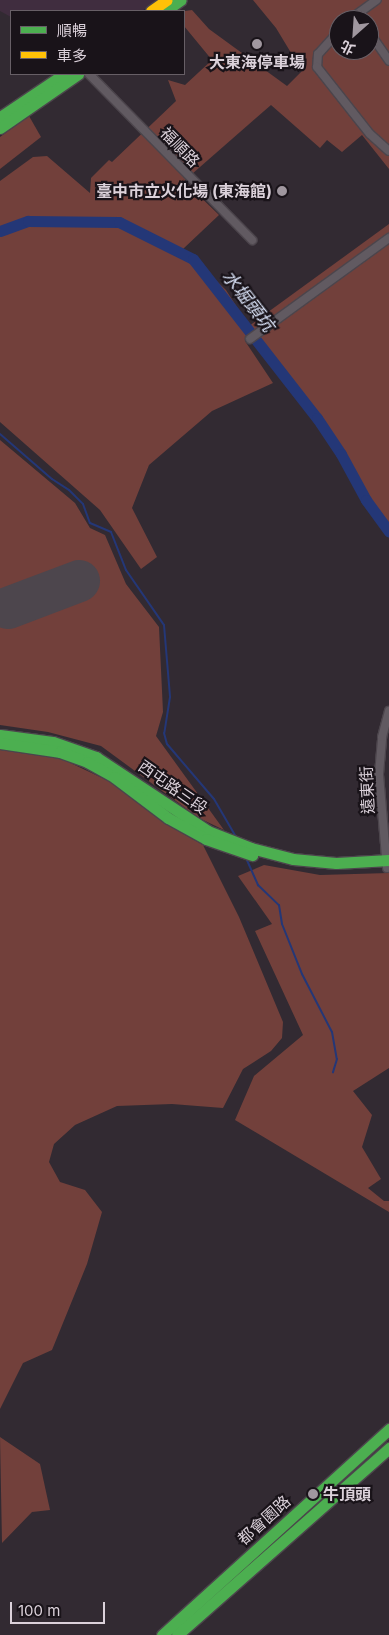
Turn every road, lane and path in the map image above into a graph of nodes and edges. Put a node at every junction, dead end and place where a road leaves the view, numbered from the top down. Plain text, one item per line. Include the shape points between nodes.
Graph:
1 (167, 0) edge
2 (181, 0) edge
3 (377, 0) edge
4 (152, 10) edge
5 (166, 10) edge
6 (366, 10) edge
7 (329, 42) edge
8 (379, 46) edge
9 (389, 61) edge
10 (63, 75) edge
11 (77, 75) edge
12 (90, 75) edge
13 (0, 117) edge
14 (0, 128) edge
15 (389, 151) edge
16 (389, 238) edge
17 (252, 240) dead end
18 (250, 339) dead end
19 (389, 711) edge
20 (0, 735) edge
21 (0, 743) edge
22 (388, 864) edge
23 (389, 1429) edge
24 (389, 1448) edge
25 (162, 1635) edge
26 (177, 1635) edge

1 - 4 street
2 - 5 street
3 - 6 street
7 - 15 street via 318,54 317,67 370,134
8 - 9 street
10 - 13 street
11 - 14 street
12 - 17 street, 福順路
16 - 18 street
19 - 22 street, 遠東街 via 382,737 379,774
20 - 22 street, 西屯路三段 via 53,742 96,757 208,831 251,848 293,859 336,864
21 - 22 street, 西屯路三段 via 60,752 87,762 114,776 168,818 206,840 233,850 322,869
23 - 25 street, 都會園路
24 - 26 street, 都會園路

